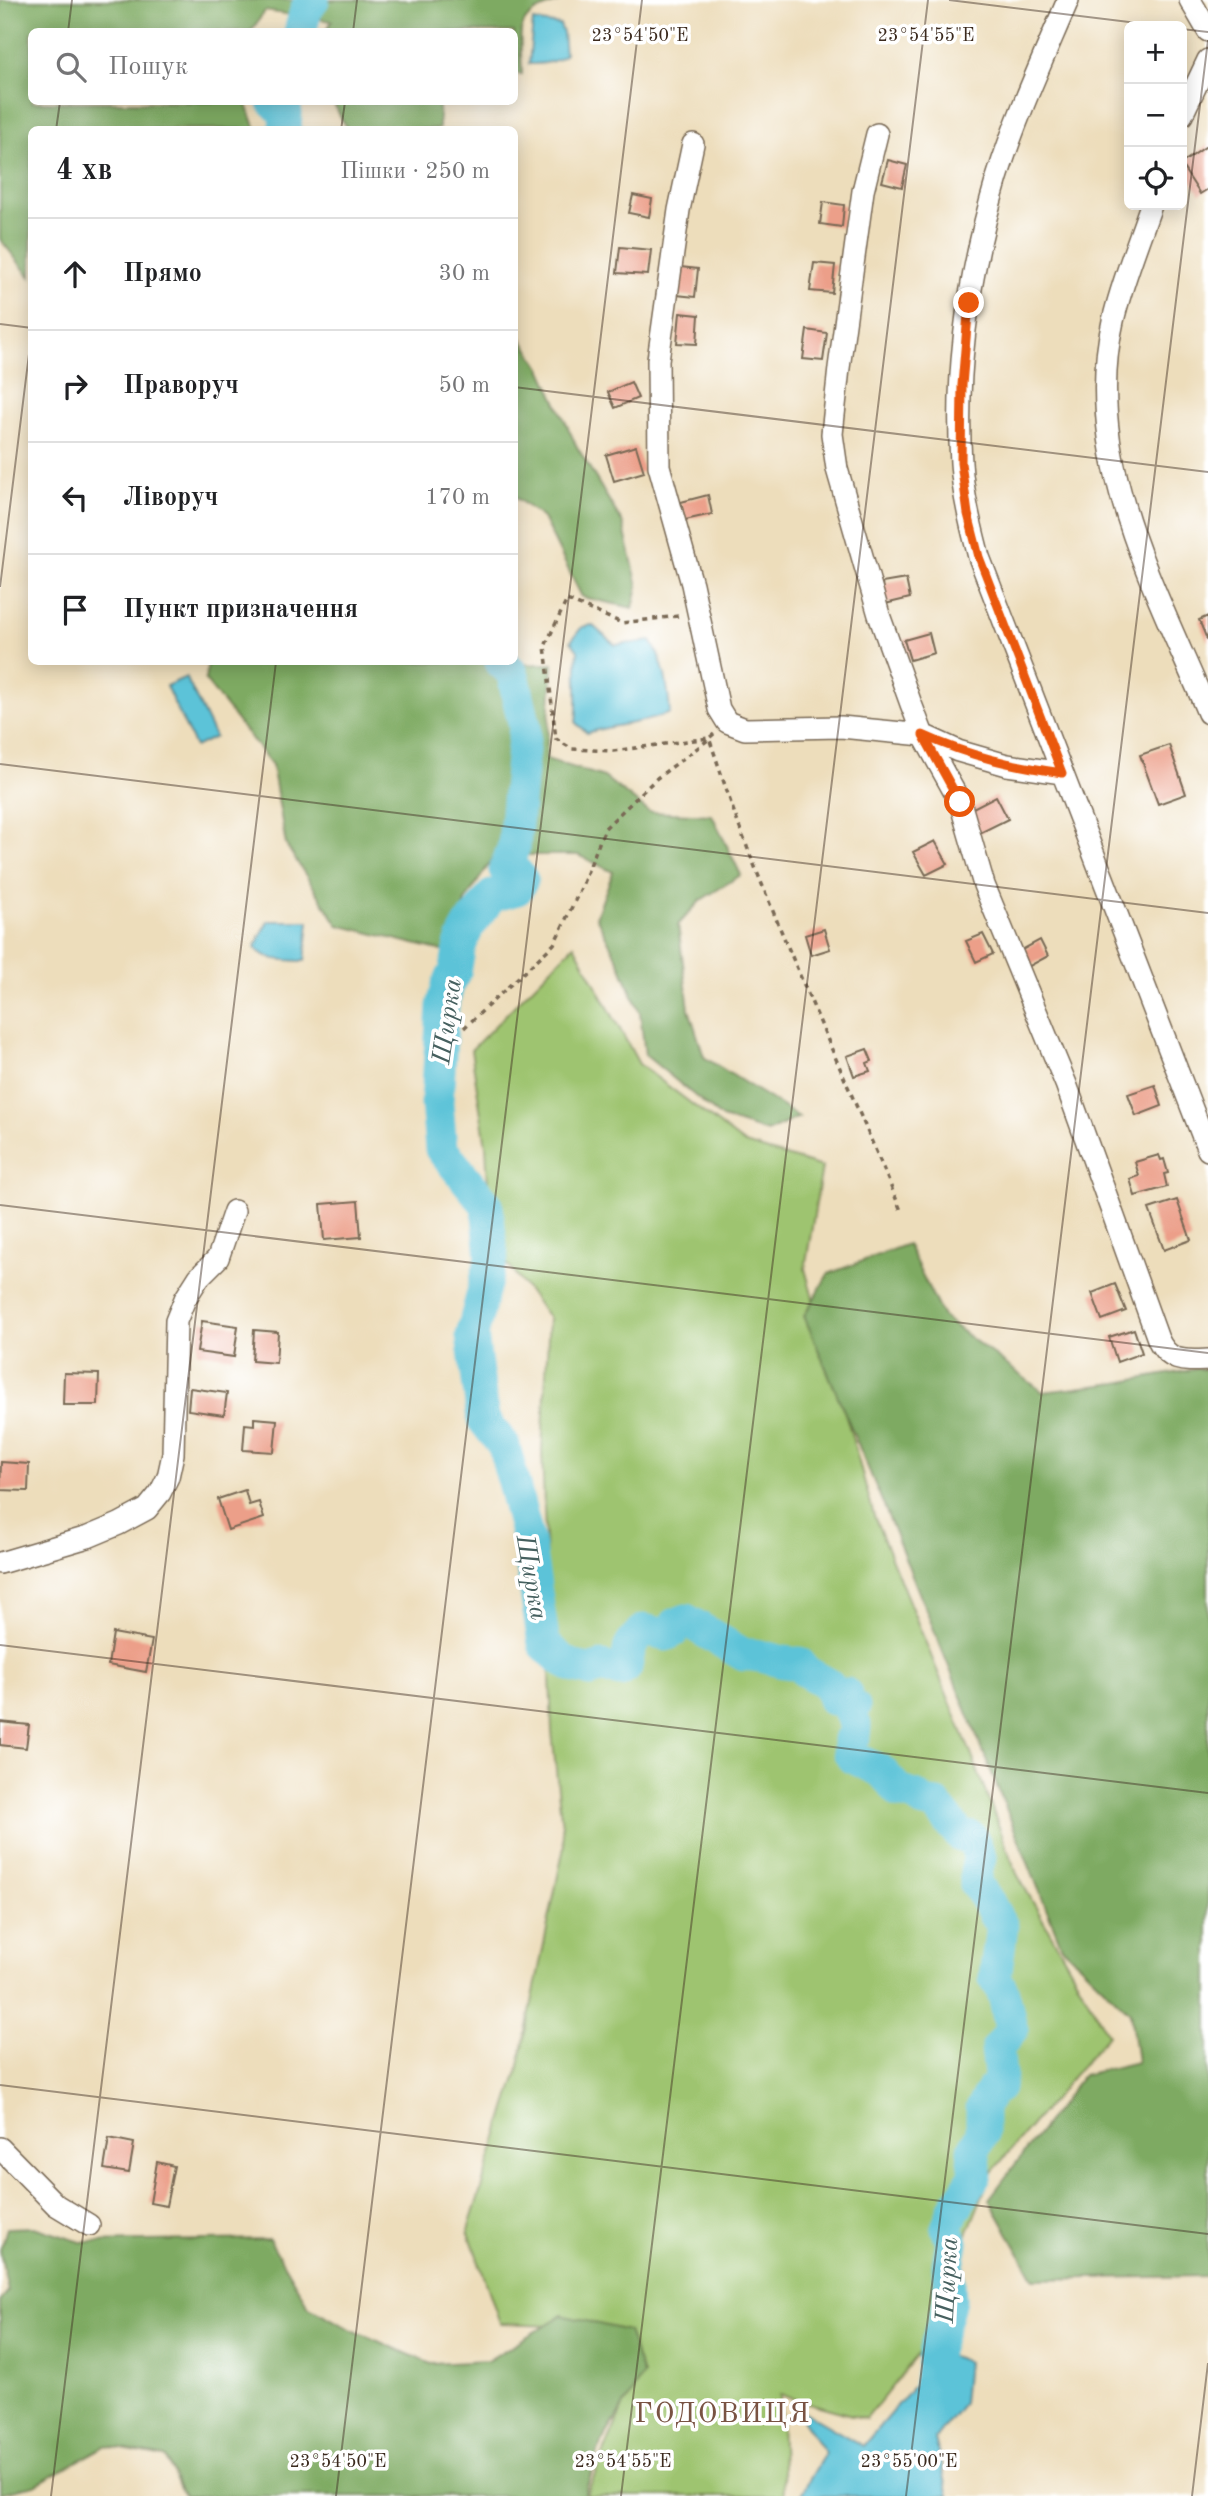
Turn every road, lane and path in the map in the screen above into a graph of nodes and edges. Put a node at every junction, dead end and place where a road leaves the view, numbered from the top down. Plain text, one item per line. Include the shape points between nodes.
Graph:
1 (1068, 0) edge
2 (1190, 0) edge
3 (1208, 32) edge
4 (1208, 60) edge
5 (1187, 105) edge
6 (877, 134) dead end
7 (693, 144) dead end
8 (1149, 210) edge
9 (697, 608) junction
10 (1208, 713) edge
11 (727, 722) junction
12 (923, 735) junction
13 (709, 738) junction
14 (1062, 773) junction
15 (464, 1028) dead end
16 (1208, 1150) edge
17 (234, 1211) dead end
18 (902, 1213) dead end
19 (1208, 1360) edge
20 (0, 1563) edge
21 (0, 2148) edge
22 (89, 2225) dead end

1 - 14 street via 1014,132 977,256 962,385 961,463 979,557
2 - 3 street
4 - 5 street
6 - 12 street via 849,280 832,434 879,615
7 - 9 street via 658,360 659,466
8 - 10 street via 1113,321 1105,400 1126,519
9 - 11 street via 719,709
9 - 13 path via 686,615 622,623 567,600 545,646 556,739 572,749 613,751
11 - 12 street via 745,729 841,727
11 - 13 path
12 - 14 street via 957,751 1007,765
12 - 19 street via 960,802 984,885 1066,1084 1163,1350 1171,1358
13 - 15 path via 657,778 605,828 555,944
13 - 18 path via 752,860
14 - 16 street
17 - 20 street via 218,1258 199,1276 176,1321 173,1454 160,1493 146,1509 119,1524
21 - 22 street via 56,2205

